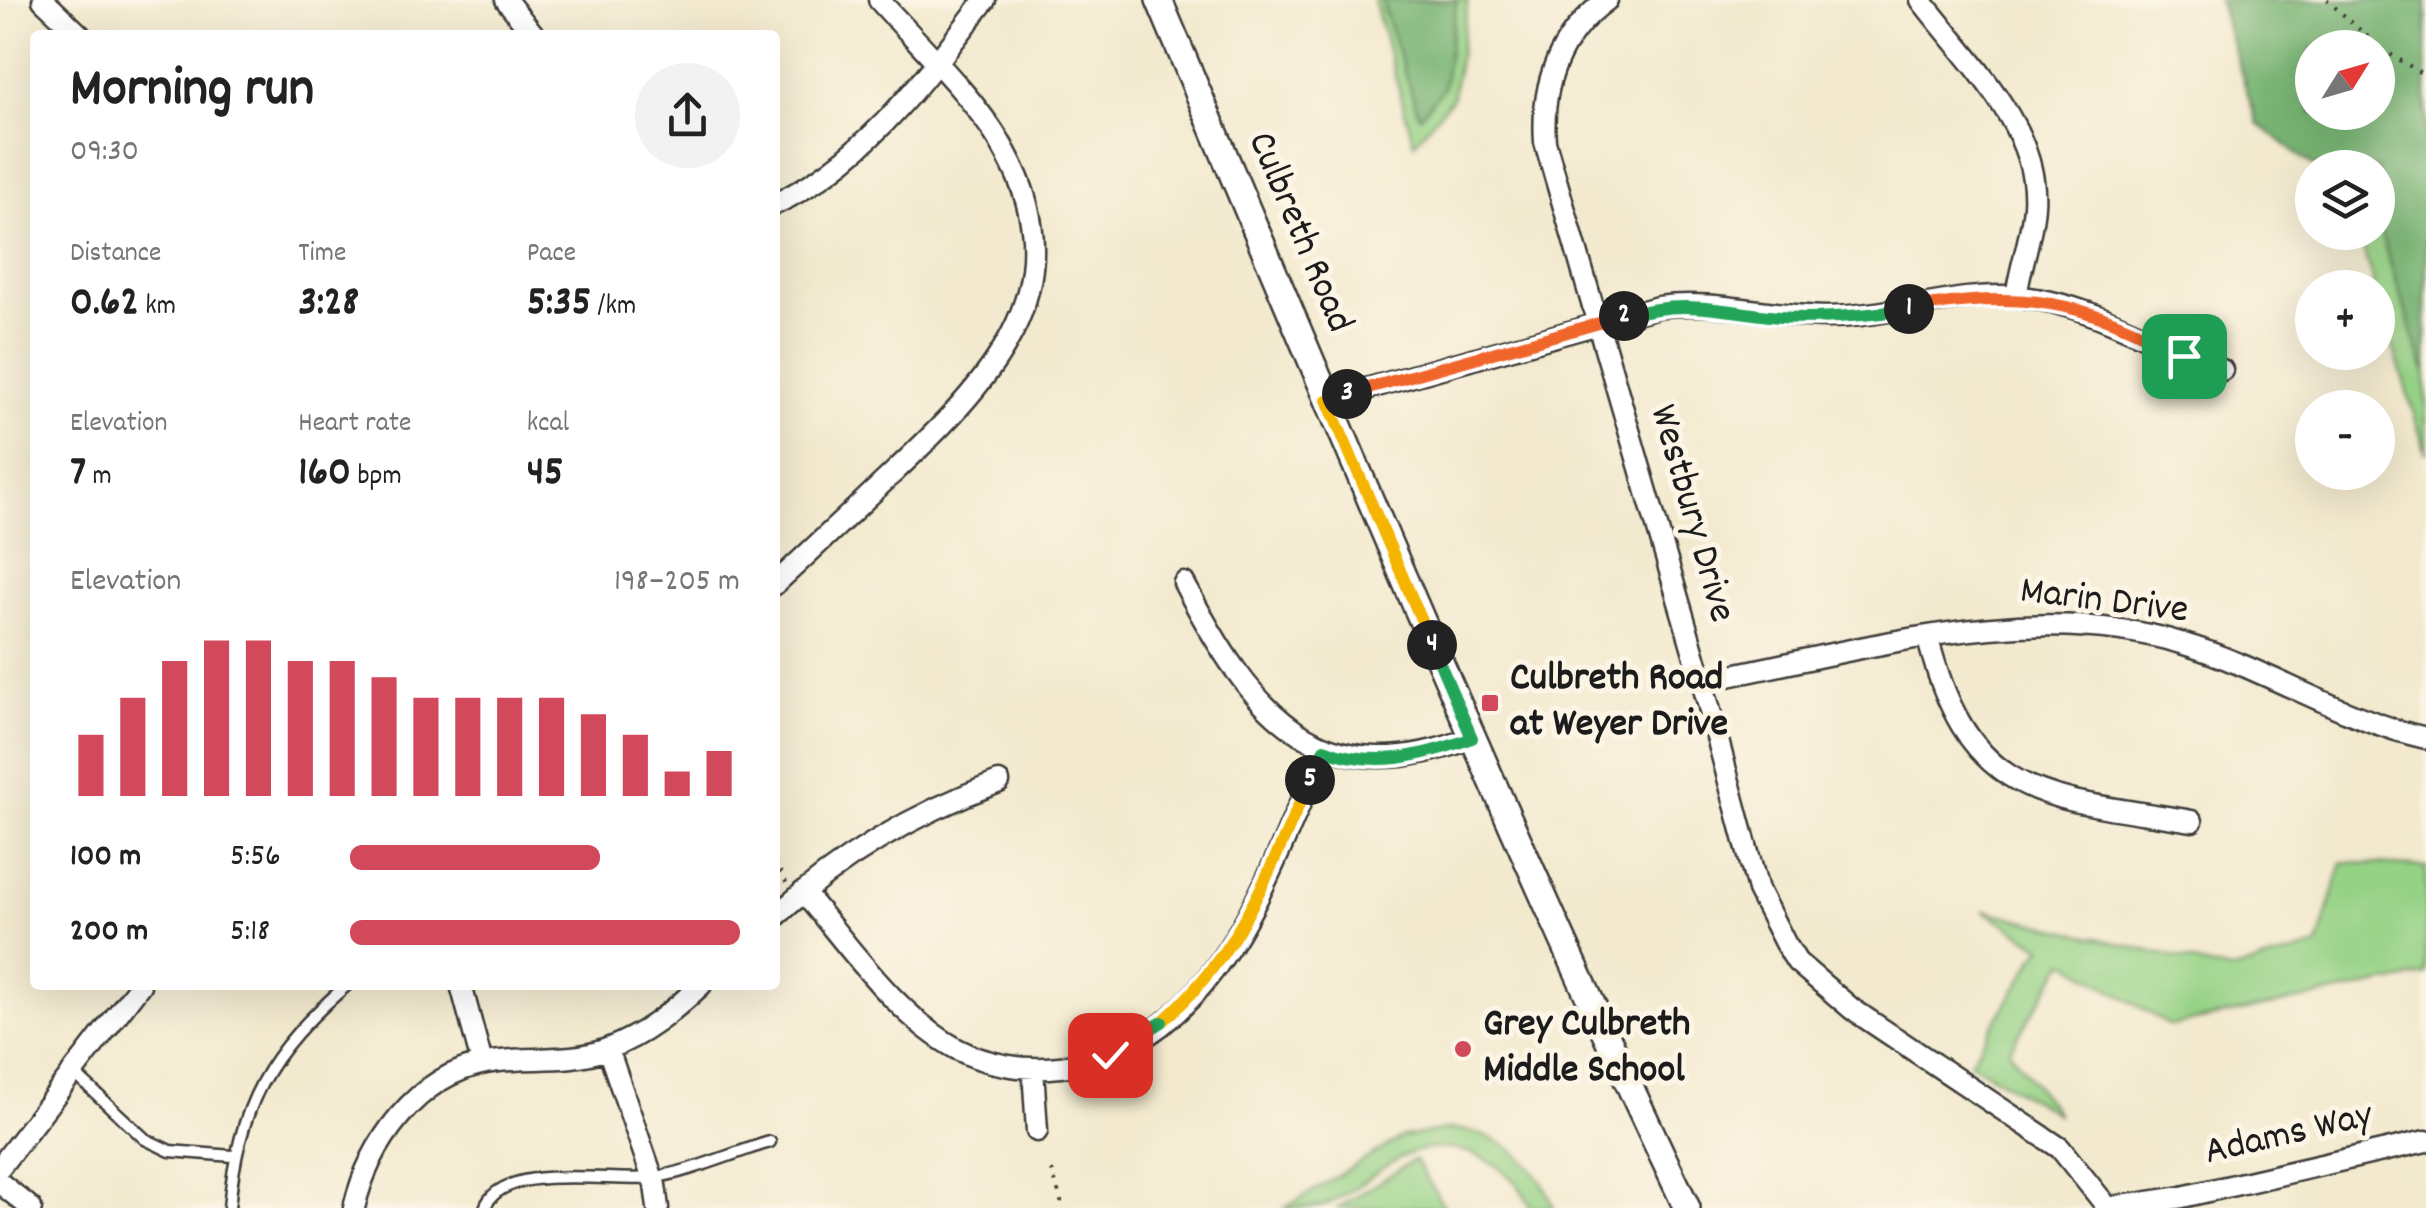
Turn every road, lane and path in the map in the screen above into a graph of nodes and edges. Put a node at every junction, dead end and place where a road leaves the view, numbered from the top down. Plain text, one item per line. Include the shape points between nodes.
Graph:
1 (42, 0) edge
2 (506, 0) edge
3 (879, 0) edge
4 (985, 0) edge
5 (1159, 0) edge
6 (1606, 0) edge
7 (1921, 0) edge
8 (2327, 0) edge
9 (75, 30) edge
10 (530, 30) edge
11 (936, 64) junction
12 (2426, 76) edge
13 (780, 201) edge
14 (2016, 297) junction
15 (1598, 323) junction
16 (2222, 370) dead end
17 (1327, 400) junction
18 (780, 579) edge
19 (1184, 583) dead end
20 (1928, 639) junction
21 (1702, 681) junction
22 (1472, 738) junction
23 (2426, 738) edge
24 (1324, 749) junction
25 (999, 782) dead end
26 (2192, 821) dead end
27 (780, 868) edge
28 (795, 888) junction
29 (780, 909) edge
30 (136, 990) edge
31 (342, 990) edge
32 (462, 990) edge
33 (695, 990) edge
34 (608, 1049) junction
35 (482, 1063) junction
36 (1034, 1068) junction
37 (74, 1073) junction
38 (1038, 1131) dead end
39 (2426, 1141) edge
40 (770, 1142) dead end
41 (234, 1156) junction
42 (0, 1167) edge
43 (1052, 1170) dead end
44 (652, 1178) junction
45 (0, 1183) edge
46 (31, 1208) edge
47 (229, 1208) edge
48 (354, 1208) edge
49 (485, 1208) edge
50 (658, 1208) edge
51 (1064, 1208) edge
52 (1687, 1208) edge
53 (2108, 1208) edge

1 - 9 street
2 - 10 street
3 - 11 street
4 - 11 street
5 - 17 street, Culbreth Road
6 - 15 street, Westbury Drive via 1560,54 1542,106 1544,142
7 - 14 street via 2006,112 2026,150 2034,207
8 - 12 path via 2380,48
11 - 13 street via 832,172
11 - 18 street via 1006,151 1028,206 1024,307 989,376 959,411
14 - 15 street via 1833,317 1670,305
14 - 16 street via 2094,314
15 - 17 street
15 - 21 street, Westbury Drive
17 - 22 street, Culbreth Road
19 - 24 street via 1249,688
20 - 21 street, Marin Drive
20 - 23 street, Marin Drive via 2025,623 2183,643 2360,718
20 - 26 street via 1957,720 2003,773 2036,793
21 - 53 street, Westbury Drive via 1758,890 1797,962 1852,1008 2060,1148
22 - 24 street via 1404,758 1360,759
22 - 52 street, Culbreth Road
24 - 36 street via 1250,915 1194,992 1156,1028 1110,1055
25 - 28 street via 888,831
27 - 28 path
28 - 29 street
28 - 36 street via 935,1034 982,1058
30 - 37 street
31 - 41 lane via 304,1022 268,1070
32 - 35 street
33 - 34 street via 658,1024
34 - 35 street via 578,1058
34 - 44 street
35 - 48 street via 447,1078 398,1118 375,1147
36 - 38 street
37 - 41 lane via 145,1139 170,1151
37 - 42 street
39 - 53 street, Adams Way
40 - 44 lane
41 - 47 lane
43 - 51 path
44 - 49 lane via 526,1180 505,1185
44 - 50 street
45 - 46 street

